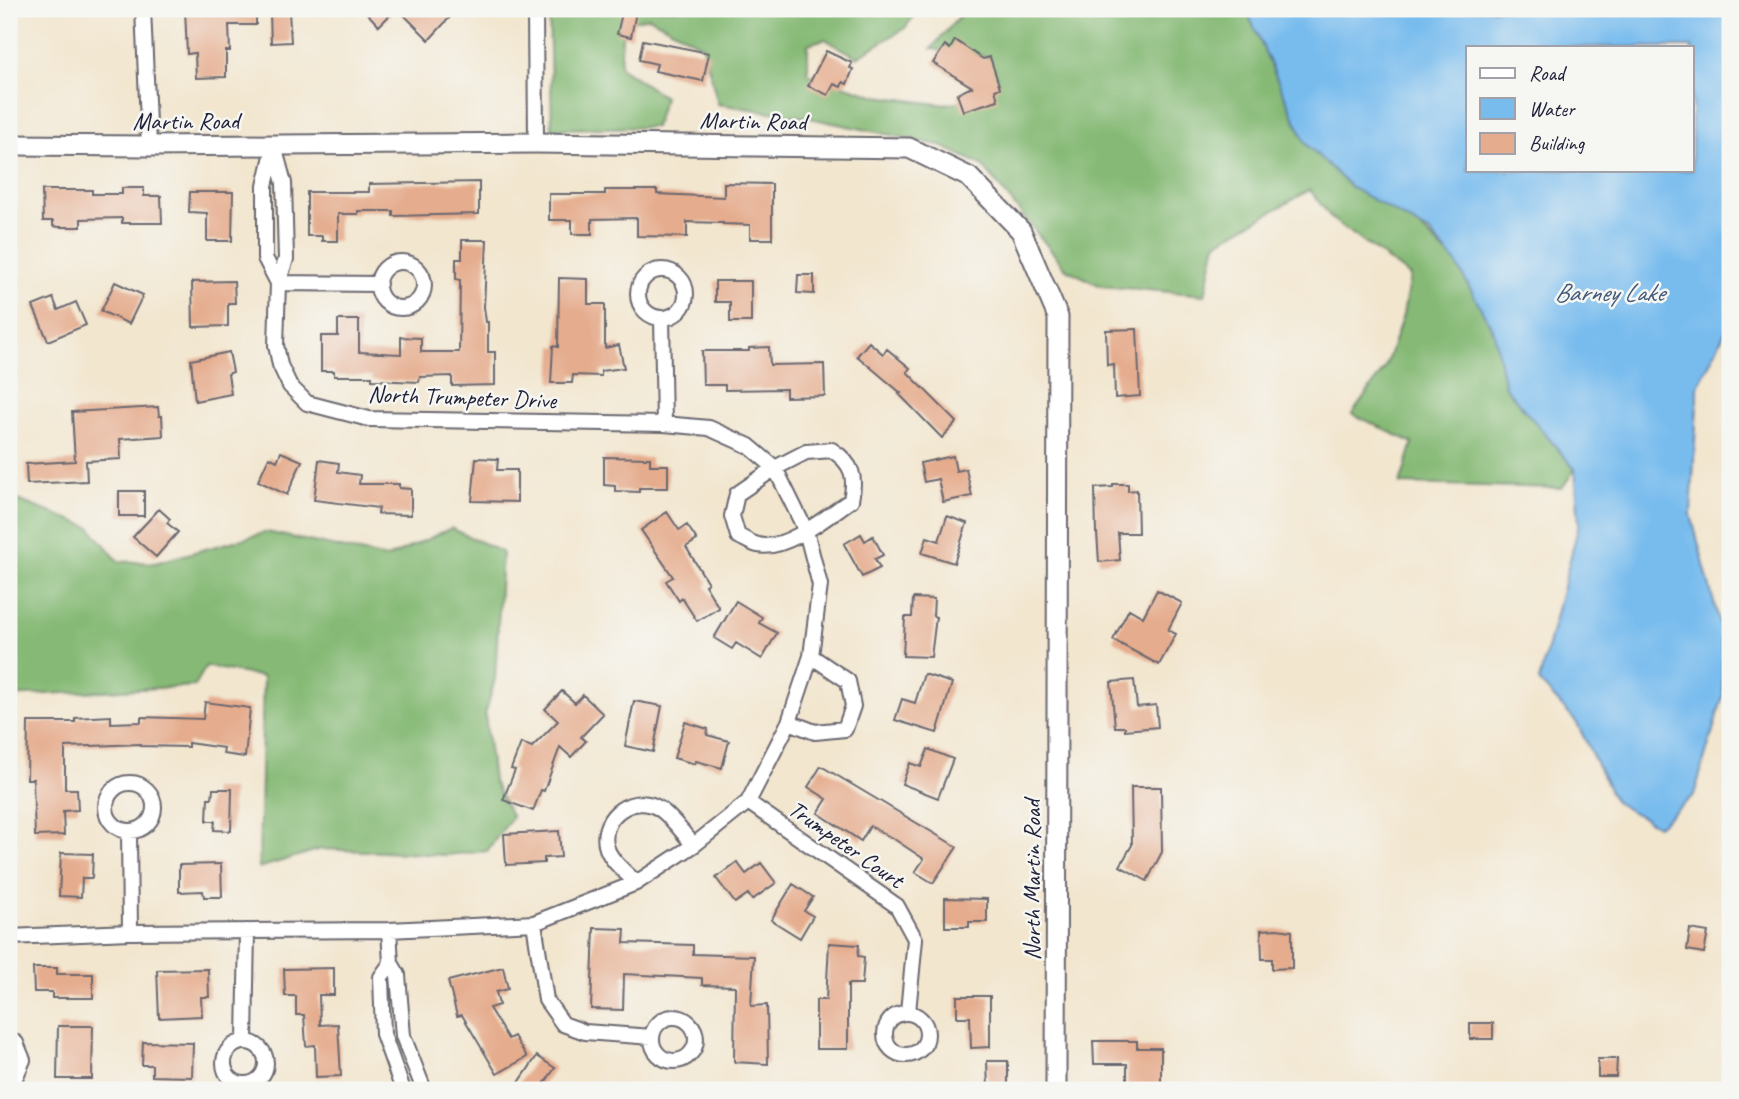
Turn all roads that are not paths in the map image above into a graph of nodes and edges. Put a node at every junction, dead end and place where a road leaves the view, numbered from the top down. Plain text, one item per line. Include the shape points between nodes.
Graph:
1 (143, 9) edge
2 (535, 9) edge
3 (536, 143) junction
4 (9, 145) edge
5 (149, 146) junction
6 (274, 146) junction
7 (278, 283) junction
8 (379, 284) dead end
9 (662, 318) dead end
10 (664, 424) junction
11 (775, 468) junction
12 (806, 531) junction
13 (811, 656) junction
14 (1056, 669) joint
15 (789, 722) junction
16 (748, 802) junction
17 (129, 832) dead end
18 (694, 845) junction
19 (636, 883) junction
20 (534, 923) junction
21 (389, 930) junction
22 (247, 931) junction
23 (130, 932) junction
24 (9, 937) edge
25 (391, 963) junction
26 (908, 1012) dead end
27 (652, 1037) dead end
28 (9, 1039) edge
29 (245, 1041) dead end
30 (9, 1079) edge
31 (403, 1090) edge
32 (424, 1090) edge
33 (1056, 1090) edge

1 - 5 street
2 - 3 street
3 - 6 street, Martin Road
3 - 14 street, Martin Road via 909,148 970,177 1021,231 1058,317
4 - 5 street, Martin Road
5 - 6 street, Martin Road
6 - 7 street, North Trumpeter Drive via 265,186 265,258
7 - 8 street
7 - 10 street, North Trumpeter Drive via 276,345 290,386 307,403 369,419
9 - 10 street
10 - 11 street, North Trumpeter Drive via 709,428 749,446
11 - 12 street, North Trumpeter Drive
11 - 12 street via 737,494 732,516 738,536 760,546 778,544
11 - 12 street via 806,452 832,450 846,459 855,482 851,500
12 - 13 street, North Trumpeter Drive via 820,585
13 - 15 street, North Trumpeter Drive
13 - 15 street via 848,681 853,706 845,729 815,732
14 - 33 street, North Martin Road
15 - 16 street, North Trumpeter Drive
16 - 18 street, North Trumpeter Drive
16 - 26 street, Trumpeter Court via 897,906 915,939
17 - 23 street
18 - 19 street, North Trumpeter Drive
18 - 19 street via 659,809 646,804 621,809 611,819 606,845
19 - 20 street, North Trumpeter Drive
20 - 21 street, North Trumpeter Drive
20 - 27 street via 546,1000 563,1024 585,1032
21 - 22 street, North Trumpeter Drive
21 - 25 street
22 - 23 street, North Trumpeter Drive
22 - 29 street
23 - 24 street, North Trumpeter Drive
25 - 31 street via 381,977 383,1034
25 - 32 street via 398,975 403,1036
28 - 30 street via 16,1043 23,1060 16,1076

